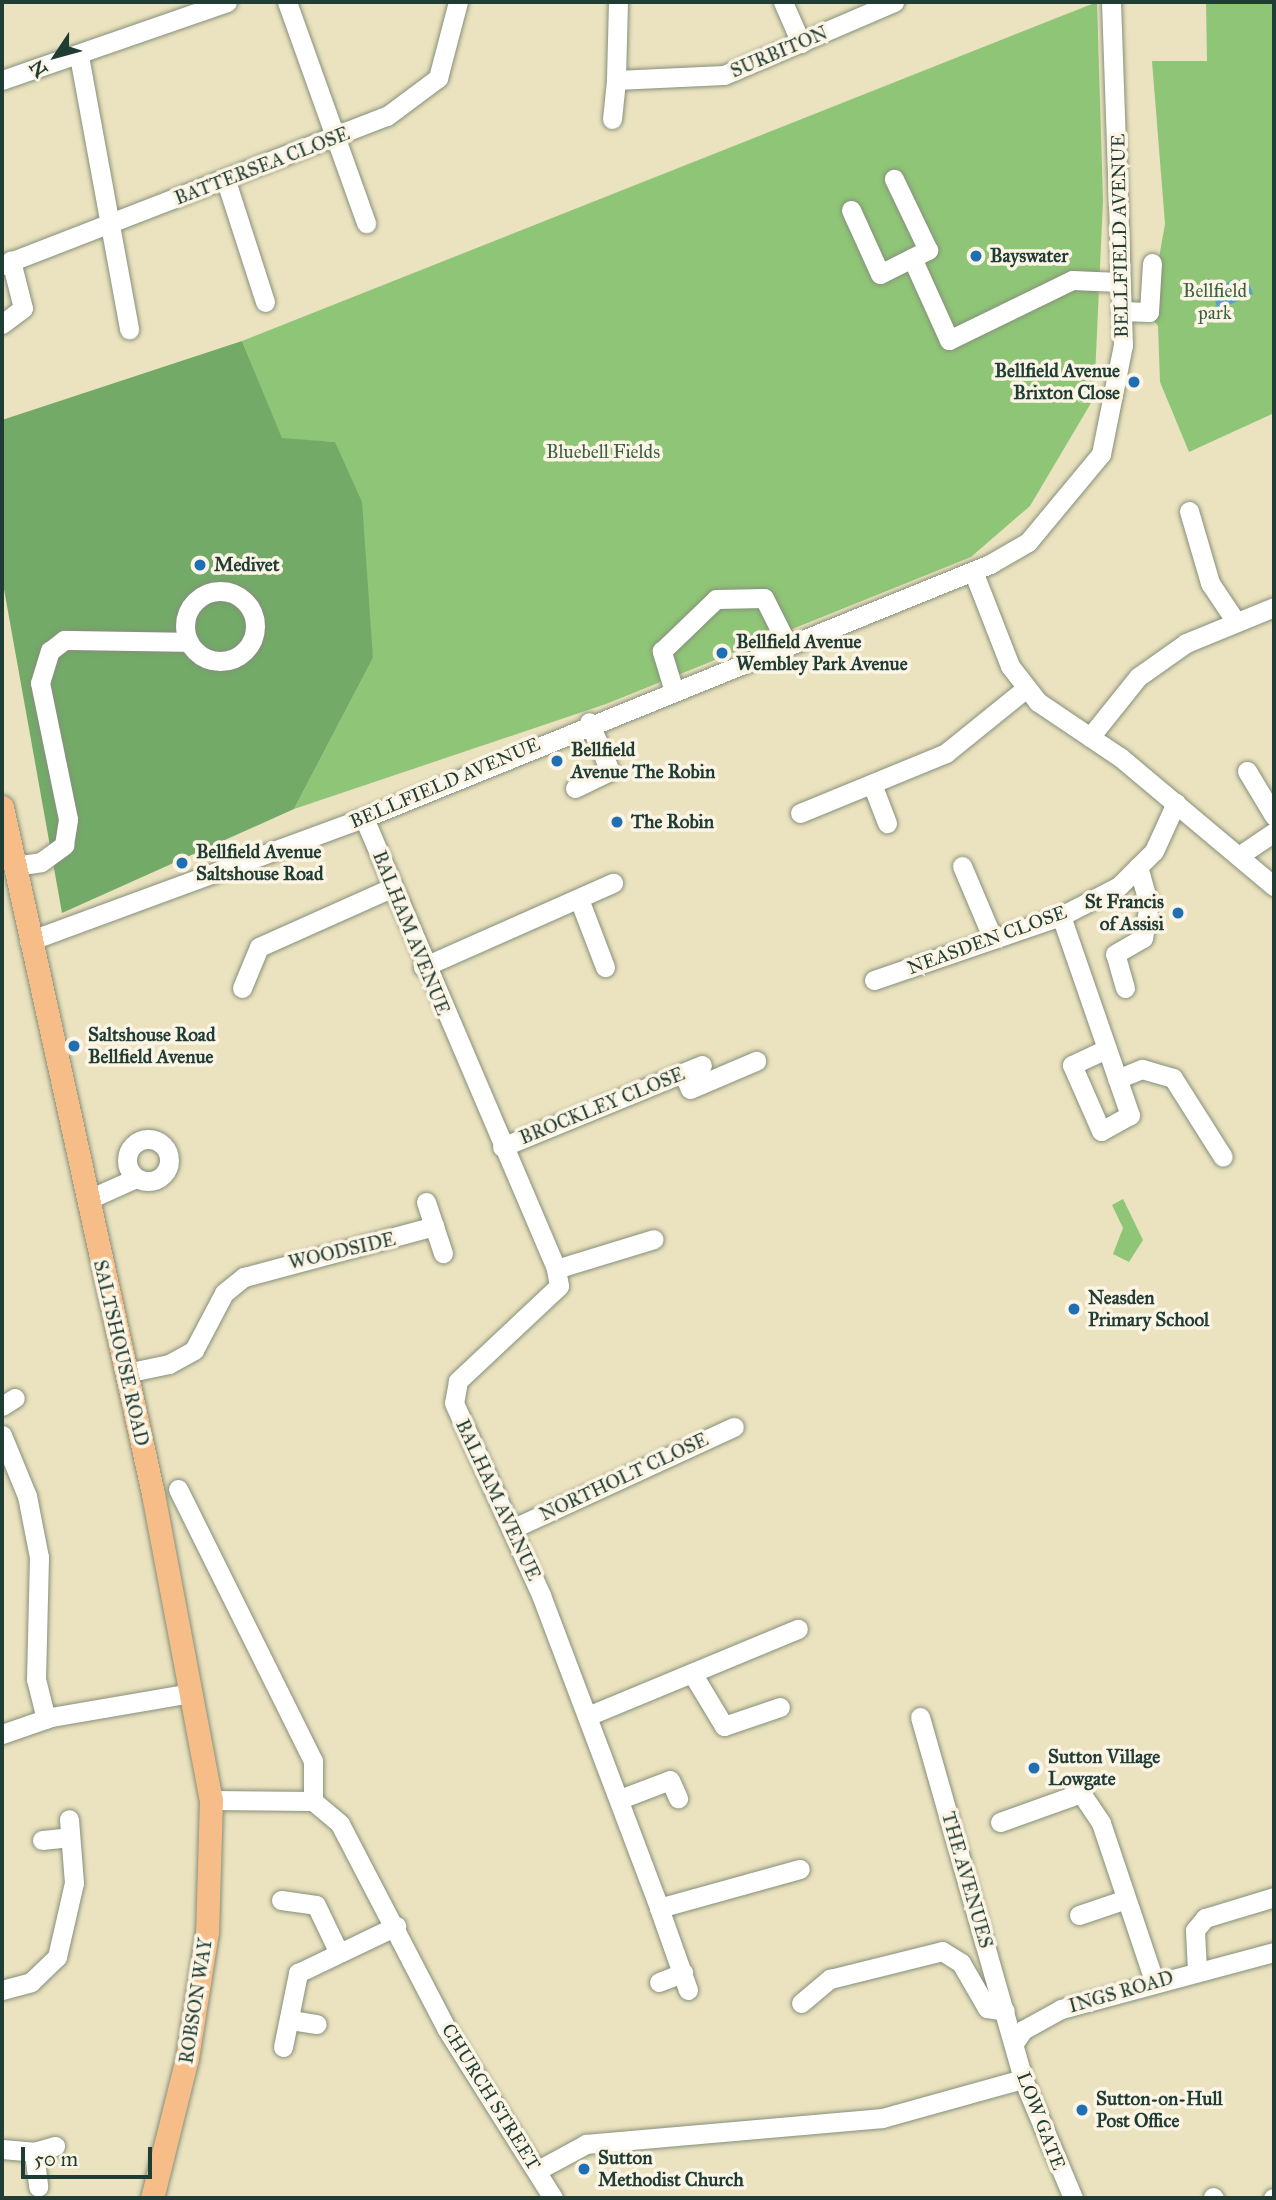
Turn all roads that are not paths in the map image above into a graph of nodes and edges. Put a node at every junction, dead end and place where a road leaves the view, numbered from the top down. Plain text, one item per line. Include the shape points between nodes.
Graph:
1 (227, 2) edge
2 (287, 2) edge
3 (458, 2) edge
4 (618, 2) edge
5 (783, 2) edge
6 (894, 2) edge
7 (1111, 2) edge
8 (801, 43) junction
9 (79, 56) junction
10 (2, 80) edge
11 (616, 80) junction
12 (612, 119) dead end
13 (333, 141) junction
14 (894, 179) dead end
15 (226, 181) junction
16 (851, 210) dead end
17 (366, 223) dead end
18 (110, 224) junction
19 (912, 258) junction
20 (6, 263) edge
21 (1152, 263) dead end
22 (1119, 282) junction
23 (265, 302) dead end
24 (1121, 314) junction
25 (1153, 320) dead end
26 (2, 324) edge
27 (129, 329) dead end
28 (1189, 511) dead end
29 (972, 571) junction
30 (1274, 607) edge
31 (1236, 622) junction
32 (188, 642) dead end
33 (787, 643) junction
34 (673, 688) junction
35 (1026, 689) junction
36 (589, 722) junction
37 (1090, 737) junction
38 (1247, 771) dead end
39 (872, 784) junction
40 (575, 788) dead end
41 (1176, 803) junction
42 (2, 807) edge
43 (800, 813) dead end
44 (1274, 816) edge
45 (364, 818) junction
46 (887, 823) dead end
47 (1274, 832) edge
48 (1240, 855) junction
49 (14, 866) junction
50 (962, 866) dead end
51 (1138, 867) junction
52 (614, 883) dead end
53 (1274, 886) edge
54 (393, 887) junction
55 (579, 899) junction
56 (1061, 916) junction
57 (993, 939) junction
58 (29, 942) junction
59 (423, 967) junction
60 (605, 967) dead end
61 (874, 980) dead end
62 (242, 988) dead end
63 (1125, 988) dead end
64 (1105, 1049) junction
65 (756, 1061) dead end
66 (1117, 1079) junction
67 (502, 1147) junction
68 (1223, 1157) dead end
69 (136, 1178) dead end
70 (87, 1200) junction
71 (426, 1202) dead end
72 (434, 1226) junction
73 (654, 1238) dead end
74 (443, 1253) dead end
75 (556, 1269) junction
76 (126, 1373) junction
77 (734, 1427) dead end
78 (2, 1435) edge
79 (178, 1489) dead end
80 (514, 1528) junction
81 (798, 1629) dead end
82 (692, 1672) junction
83 (191, 1693) junction
84 (780, 1707) dead end
85 (590, 1715) junction
86 (920, 1717) dead end
87 (46, 1718) junction
88 (2, 1734) edge
89 (678, 1798) dead end
90 (620, 1799) junction
91 (211, 1800) junction
92 (313, 1801) junction
93 (1000, 1822) dead end
94 (42, 1840) dead end
95 (800, 1870) dead end
96 (1274, 1897) edge
97 (281, 1900) dead end
98 (1123, 1900) junction
99 (659, 1908) junction
100 (1079, 1915) dead end
101 (396, 1926) junction
102 (1274, 1952) edge
103 (339, 1953) junction
104 (1197, 1972) junction
105 (659, 1982) dead end
106 (1154, 1983) junction
107 (2, 1990) edge
108 (801, 2003) dead end
109 (1005, 2011) junction
110 (291, 2020) junction
111 (317, 2024) dead end
112 (1014, 2043) junction
113 (283, 2047) dead end
114 (1023, 2079) junction
115 (55, 2146) dead end
116 (2, 2149) edge
117 (34, 2152) junction
118 (538, 2170) junction
119 (38, 2187) dead end
120 (152, 2198) edge
121 (553, 2198) edge
122 (1073, 2198) edge

1 - 9 street
2 - 13 street
3 - 13 street, BATTERSEA CLOSE via 438,78 387,116
4 - 11 street
5 - 8 street
6 - 8 street, SURBITON
7 - 22 street, BELLFIELD AVENUE
8 - 11 street, SURBITON via 724,75
9 - 10 street
9 - 18 street
11 - 12 street
13 - 15 street, BATTERSEA CLOSE
13 - 17 street
14 - 19 street via 928,250
15 - 18 street, BATTERSEA CLOSE
15 - 23 street
16 - 19 street via 880,274
18 - 20 street, BATTERSEA CLOSE
18 - 27 street
19 - 22 street via 950,340 1072,280
20 - 26 street via 23,308
21 - 24 street via 1149,312
22 - 24 street, BELLFIELD AVENUE
24 - 25 street
24 - 29 street, BELLFIELD AVENUE via 1122,345 1101,454 1045,526
28 - 31 street via 1210,583
29 - 33 street, BELLFIELD AVENUE
29 - 35 street
30 - 31 street
31 - 37 street via 1186,643 1138,677
32 - 49 street via 64,640 50,651 40,682 68,818 64,845 41,862
33 - 34 street, BELLFIELD AVENUE
33 - 34 street via 764,598 716,599 662,651
34 - 36 street, BELLFIELD AVENUE
35 - 37 street
35 - 39 street via 946,753
36 - 40 street via 610,771
36 - 45 street, BELLFIELD AVENUE
37 - 41 street
38 - 44 street
39 - 43 street
39 - 46 street
41 - 48 street
41 - 51 street, NEASDEN CLOSE via 1154,851
42 - 49 main road, SALTSHOUSE ROAD
45 - 54 street, BALHAM AVENUE
45 - 58 street, BELLFIELD AVENUE
47 - 48 street
48 - 53 street
49 - 58 main road, SALTSHOUSE ROAD
50 - 57 street
51 - 56 street, NEASDEN CLOSE via 1119,886
51 - 63 street via 1149,905 1143,938 1115,954
52 - 55 street
54 - 59 street, BALHAM AVENUE
54 - 62 street via 259,947
55 - 59 street
55 - 60 street
56 - 57 street, NEASDEN CLOSE
56 - 64 street
57 - 61 street, NEASDEN CLOSE
58 - 70 main road, SALTSHOUSE ROAD
59 - 67 street, BALHAM AVENUE
64 - 66 street
64 - 66 street via 1072,1065 1101,1131 1130,1115
65 - 67 street, BROCKLEY CLOSE via 690,1089 692,1069
66 - 68 street via 1142,1069 1172,1077
67 - 75 street, BALHAM AVENUE
69 - 70 street
70 - 76 main road, SALTSHOUSE ROAD
71 - 72 street
72 - 74 street
72 - 76 street, WOODSIDE via 244,1277 224,1293 194,1350 169,1364
73 - 75 street
75 - 80 street, BALHAM AVENUE via 559,1286 458,1381 454,1403
76 - 83 main road, SALTSHOUSE ROAD
77 - 80 street, NORTHOLT CLOSE
78 - 87 street via 27,1496 39,1556 36,1679
79 - 92 street via 313,1761
80 - 85 street, BALHAM AVENUE
81 - 82 street
82 - 84 street via 724,1726
82 - 85 street
83 - 87 street
83 - 91 main road, SALTSHOUSE ROAD
85 - 90 street, BALHAM AVENUE
86 - 109 street, THE AVENUES
87 - 88 street
89 - 90 street via 670,1780
90 - 99 street, BALHAM AVENUE
91 - 92 street
91 - 120 main road, ROBSON WAY via 207,1932 179,2098
92 - 101 street via 353,1840
93 - 98 street via 1081,1793 1101,1823
94 - 107 street via 70,1828 74,1883 57,1957 31,1982
95 - 99 street
96 - 104 street, INGS ROAD via 1205,1918 1195,1930
97 - 103 street via 316,1905
98 - 100 street
98 - 106 street
99 - 105 street, BALHAM AVENUE via 685,1982
101 - 103 street
101 - 118 street, CHURCH STREET via 428,1996
102 - 104 street, INGS ROAD
103 - 110 street via 298,1973
104 - 106 street, INGS ROAD
106 - 112 street, INGS ROAD via 1061,2009 1023,2030
108 - 109 street via 830,1979 942,1951 961,1963 987,2008
109 - 112 street, THE AVENUES
110 - 111 street
110 - 113 street
112 - 114 street, LOW GATE
114 - 118 street via 882,2119 586,2144
114 - 122 street, LOW GATE
115 - 117 street
116 - 117 street
117 - 119 street
118 - 121 street, CHURCH STREET

